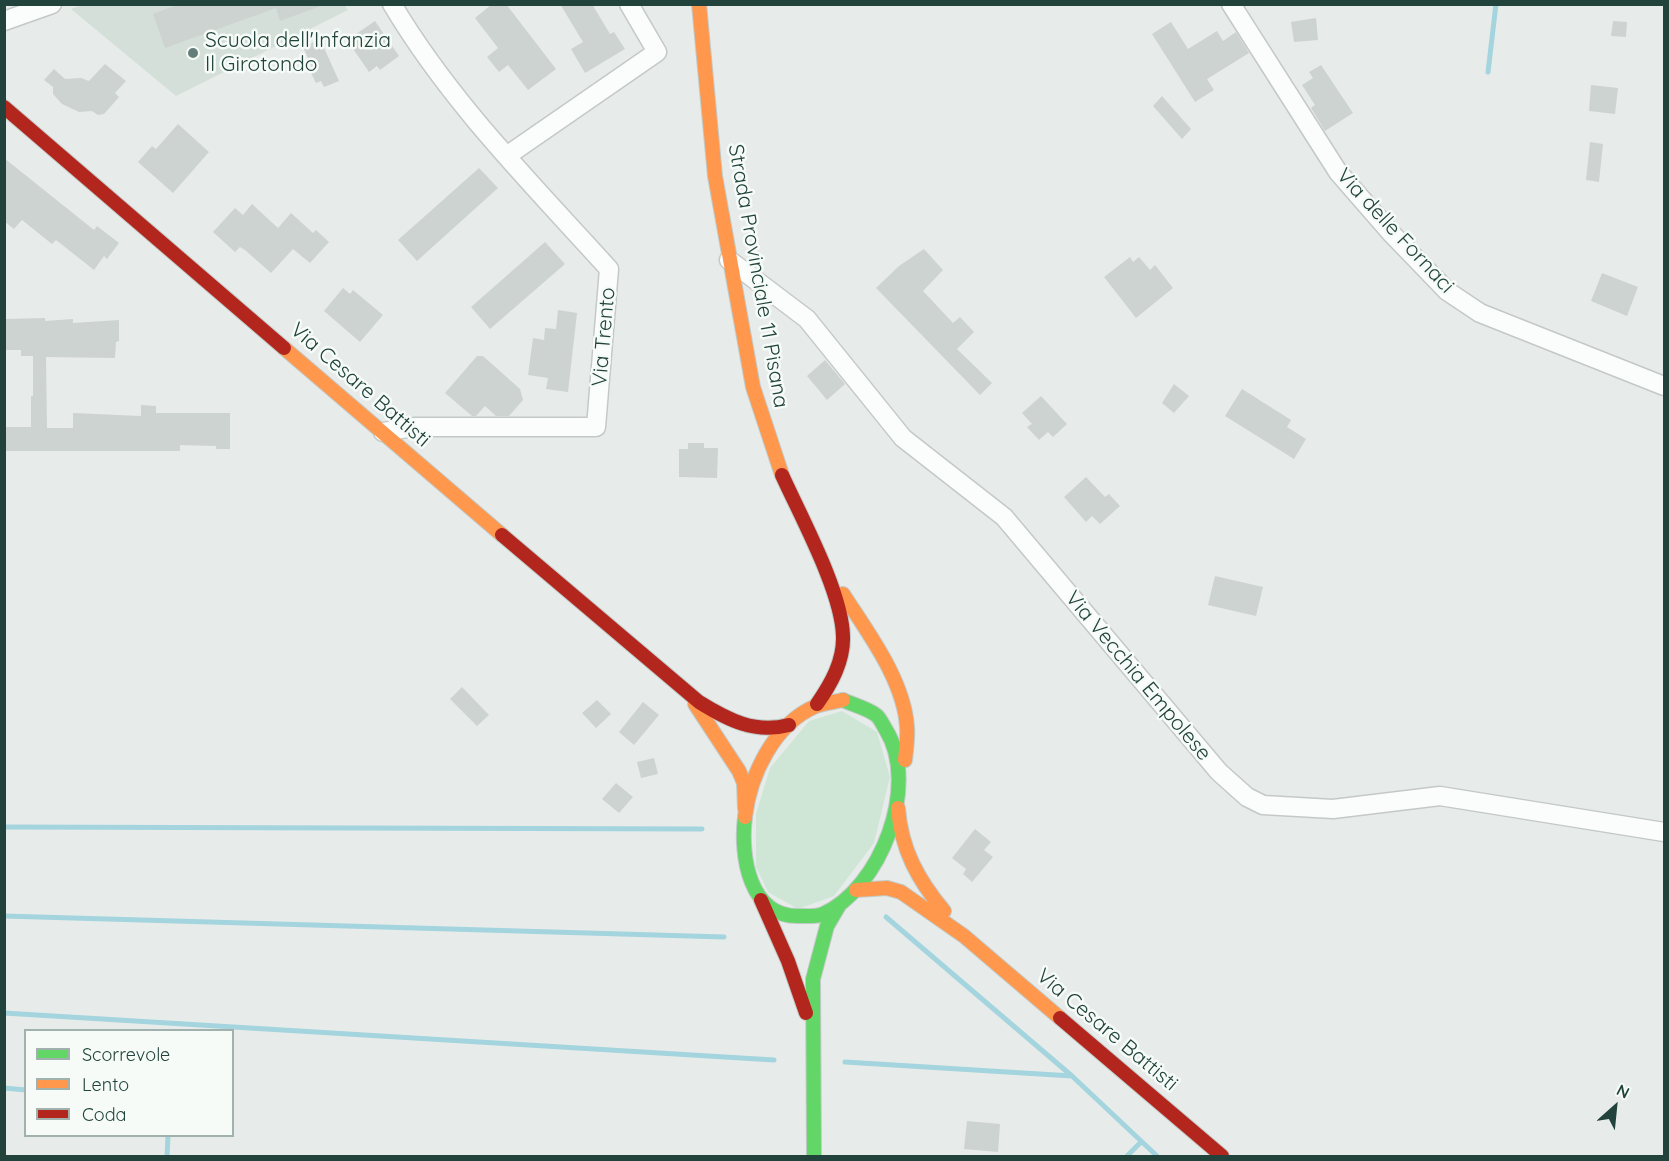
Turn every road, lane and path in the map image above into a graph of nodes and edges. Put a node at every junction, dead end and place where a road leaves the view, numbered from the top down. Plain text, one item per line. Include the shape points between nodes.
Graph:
1 (52, 4) edge
2 (392, 4) edge
3 (629, 4) edge
4 (699, 4) edge
5 (1232, 4) edge
6 (4, 21) edge
7 (4, 107) edge
8 (508, 155) junction
9 (729, 260) junction
10 (1665, 386) edge
11 (383, 432) junction
12 (814, 546) junction
13 (688, 694) junction
14 (817, 704) junction
15 (789, 725) junction
16 (899, 793) junction
17 (745, 817) junction
18 (1665, 832) edge
19 (856, 890) junction
20 (760, 898) junction
21 (840, 904) junction
22 (964, 936) junction
23 (811, 1029) junction
24 (814, 1156) edge
25 (1222, 1156) edge

1 - 6 street
2 - 8 street, Via Trento via 416,45
3 - 8 street via 657,52
4 - 9 main road, Strada Provinciale 11 Pisana via 715,176
5 - 10 street, Via delle Fornaci via 1338,172 1447,291 1480,313
7 - 11 main road, Via Cesare Battisti
8 - 11 street, Via Trento via 609,268 596,427 414,428
9 - 12 main road, Strada Provinciale 11 Pisana via 753,387 779,467
9 - 18 street, Via Vecchia Empolese via 807,320 903,438 1004,517 1219,772 1247,797 1263,805 1332,809 1440,796
11 - 13 main road, Via Cesare Battisti
12 - 14 main road, Strada Provinciale 11 Pisana via 832,589 843,637 834,676
12 - 16 main road, Strada Provinciale 11 Pisana via 884,664 905,712 908,738
13 - 15 main road, Via Cesare Battisti via 712,711 747,726 775,730
13 - 17 main road, Via Cesare Battisti via 739,771 744,783
14 - 15 main road, Via Cesare Battisti
14 - 16 main road, Via Cesare Battisti via 843,700 874,712 893,737 899,758
15 - 17 main road, Via Cesare Battisti via 751,783
16 - 19 main road, Via Cesare Battisti via 884,847
16 - 22 main road, Via Cesare Battisti via 900,830 914,870
17 - 20 main road, Via Cesare Battisti via 746,870
19 - 21 main road, Via Cesare Battisti
19 - 22 main road, Via Cesare Battisti via 880,888 901,892
20 - 21 main road, Via Cesare Battisti via 775,911 808,920
20 - 23 main road via 788,961
21 - 23 main road via 827,926 816,962
22 - 25 main road, Via Cesare Battisti
23 - 24 main road

